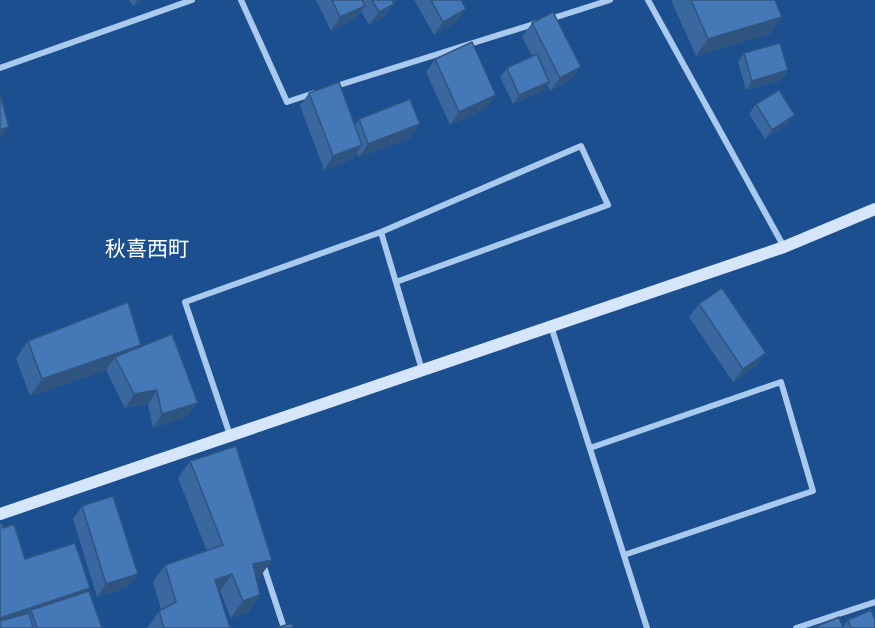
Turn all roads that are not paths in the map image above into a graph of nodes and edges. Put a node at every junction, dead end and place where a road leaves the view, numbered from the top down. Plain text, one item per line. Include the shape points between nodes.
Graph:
1 (192, 0) edge
2 (241, 0) edge
3 (610, 0) edge
4 (648, 0) edge
5 (0, 68) edge
6 (332, 88) edge
7 (320, 91) edge
8 (875, 209) edge
9 (381, 232) junction
10 (784, 247) junction
11 (396, 282) junction
12 (551, 326) junction
13 (422, 370) junction
14 (226, 441) junction
15 (590, 448) junction
16 (0, 514) edge
17 (624, 555) junction
18 (262, 561) edge
19 (875, 602) edge
20 (284, 628) edge
21 (647, 628) edge
22 (796, 628) edge

1 - 5 street
2 - 7 street via 287,102
3 - 6 street
4 - 10 street
8 - 10 street
9 - 11 street
9 - 11 street via 582,146 608,205
9 - 14 street via 185,302
10 - 12 street
11 - 13 street
12 - 13 street
12 - 15 street
13 - 14 street
14 - 16 street
15 - 17 street
15 - 17 street via 781,382 813,491
17 - 21 street
18 - 20 street
19 - 22 street

